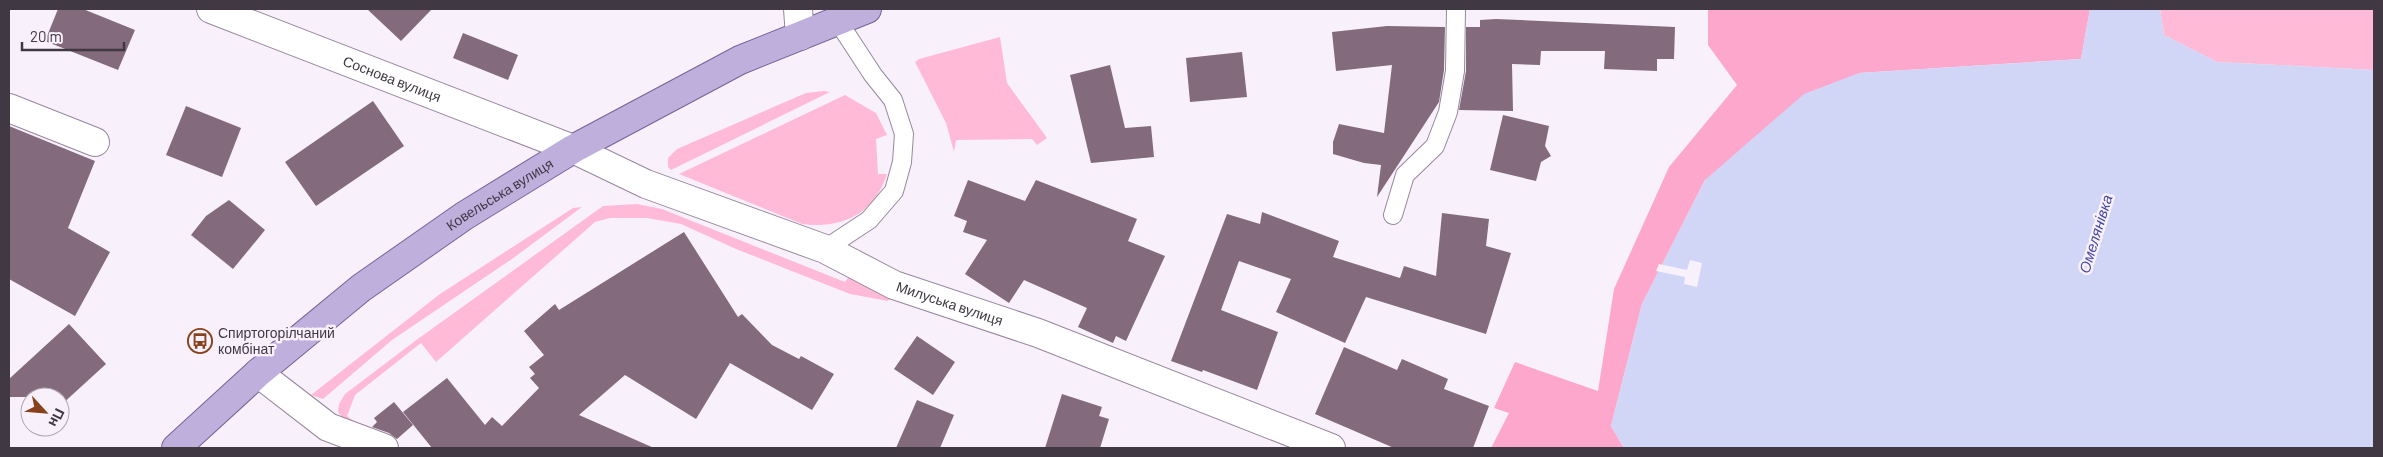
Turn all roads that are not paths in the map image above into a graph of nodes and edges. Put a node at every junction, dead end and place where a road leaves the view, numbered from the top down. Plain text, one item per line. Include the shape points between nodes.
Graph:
1 (211, 9) edge
2 (798, 9) edge
3 (867, 9) edge
4 (1456, 9) edge
5 (837, 20) junction
6 (800, 36) junction
7 (9, 108) edge
8 (95, 142) dead end
9 (573, 149) junction
10 (1393, 215) dead end
11 (825, 249) junction
12 (258, 373) junction
13 (176, 448) edge
14 (384, 448) edge
15 (1331, 448) edge

1 - 9 street, Соснова вулиця
2 - 6 street
3 - 5 main road, Ковельська вулиця
4 - 10 lane via 1455,71 1448,112 1435,146 1406,175
5 - 6 main road, Ковельська вулиця
5 - 11 lane via 873,76 893,100 904,134 902,162 894,191 869,220
6 - 9 main road, Ковельська вулиця via 740,60
7 - 8 street
9 - 11 street, Милуська вулиця via 646,184
9 - 12 main road, Ковельська вулиця via 464,216 361,288
11 - 15 street, Милуська вулиця via 894,285 1038,333
12 - 13 main road, Ковельська вулиця
12 - 14 street via 328,426

